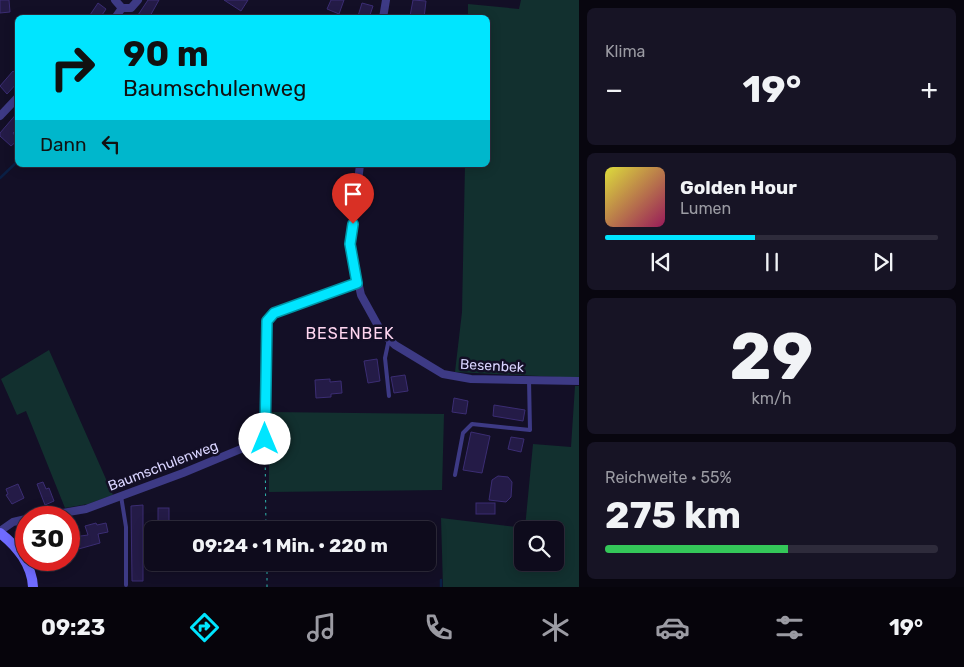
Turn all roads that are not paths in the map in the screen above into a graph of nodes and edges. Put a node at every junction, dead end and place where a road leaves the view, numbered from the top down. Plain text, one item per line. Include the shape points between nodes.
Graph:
1 (115, 0) edge
2 (138, 0) edge
3 (386, 0) edge
4 (122, 8) junction
5 (117, 15) edge
6 (384, 15) edge
7 (15, 100) edge
8 (0, 116) edge
9 (360, 167) edge
10 (357, 283) junction
11 (389, 339) junction
12 (528, 380) junction
13 (579, 382) edge
14 (390, 396) dead end
15 (455, 474) dead end
16 (121, 496) junction
17 (80, 509) edge
18 (15, 522) edge
19 (0, 532) edge
20 (126, 585) dead end
21 (33, 587) edge

1 - 4 street
2 - 4 street via 131,8
3 - 6 street
4 - 5 street
7 - 8 street
9 - 10 street, Besenbek via 350,244
10 - 11 street, Besenbek via 374,319
10 - 16 street, Baumschulenweg via 274,313 267,321 265,439
11 - 12 street, Besenbek via 443,374 471,379
11 - 14 lane via 385,358
12 - 13 street, Besenbek
12 - 15 lane via 530,430 472,424 463,434
16 - 17 street, Baumschulenweg
16 - 20 lane via 126,527
18 - 19 street
19 - 21 main road via 23,556

